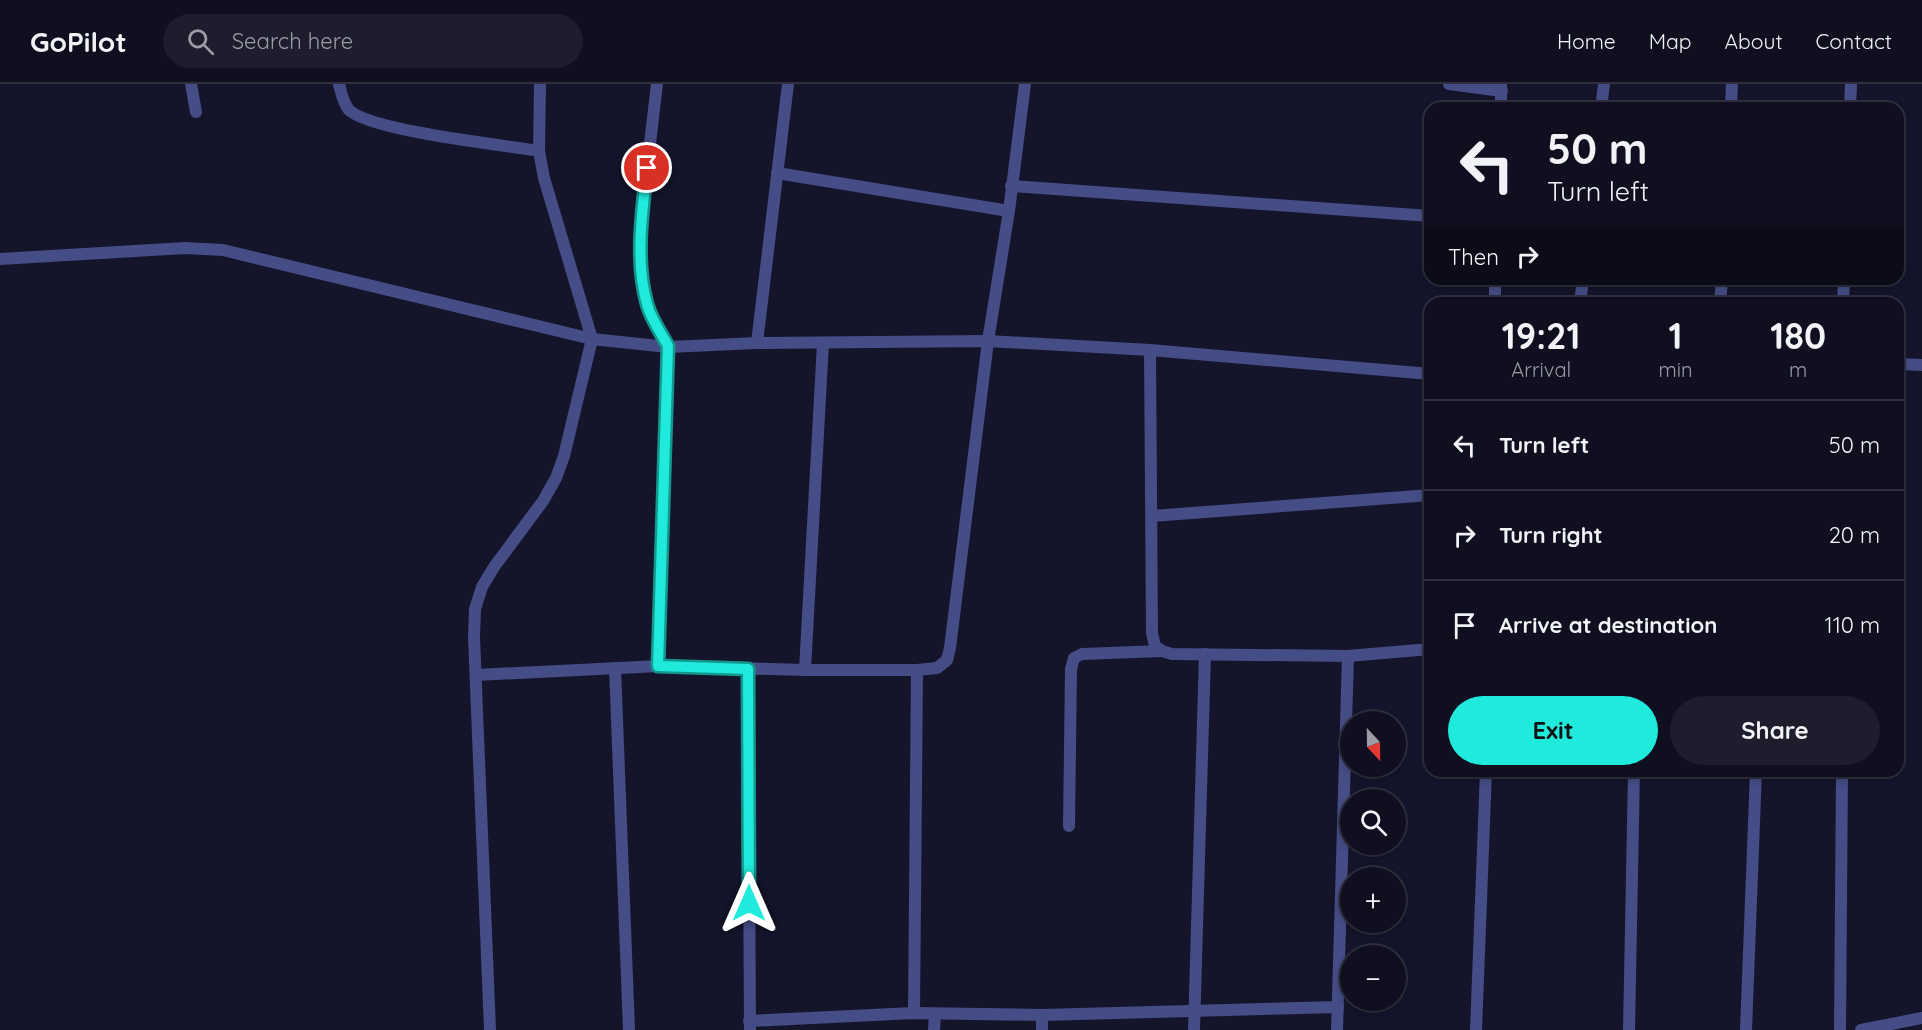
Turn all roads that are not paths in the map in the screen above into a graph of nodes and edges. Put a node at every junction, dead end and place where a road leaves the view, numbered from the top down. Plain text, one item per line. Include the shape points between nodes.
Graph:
1 (191, 84) edge
2 (339, 84) edge
3 (540, 84) edge
4 (657, 84) edge
5 (788, 84) edge
6 (1025, 84) edge
7 (1449, 84) edge
8 (1604, 84) edge
9 (1732, 84) edge
10 (1851, 84) edge
11 (1502, 87) edge
12 (1501, 102) edge
13 (1602, 102) edge
14 (1731, 102) edge
15 (1850, 102) edge
16 (196, 112) dead end
17 (539, 151) junction
18 (777, 173) junction
19 (1011, 186) junction
20 (1009, 211) junction
21 (1424, 216) edge
22 (0, 259) edge
23 (592, 339) junction
24 (987, 341) junction
25 (757, 343) junction
26 (823, 343) junction
27 (668, 346) junction
28 (1150, 350) junction
29 (1904, 364) edge
30 (1922, 365) edge
31 (1424, 373) edge
32 (1424, 495) edge
33 (1152, 516) junction
34 (1424, 650) edge
35 (1162, 651) junction
36 (1205, 654) junction
37 (1348, 656) junction
38 (658, 666) junction
39 (615, 668) junction
40 (748, 669) junction
41 (805, 670) junction
42 (917, 670) junction
43 (476, 675) junction
44 (1486, 777) edge
45 (1634, 777) edge
46 (1756, 777) edge
47 (1842, 777) edge
48 (1070, 826) dead end
49 (1338, 1006) junction
50 (1196, 1010) junction
51 (914, 1013) junction
52 (935, 1014) junction
53 (1042, 1015) junction
54 (1922, 1018) edge
55 (749, 1025) edge
56 (490, 1030) edge
57 (629, 1030) edge
58 (934, 1030) edge
59 (1042, 1030) edge
60 (1194, 1030) edge
61 (1337, 1030) edge
62 (1476, 1030) edge
63 (1629, 1030) edge
64 (1746, 1030) edge
65 (1840, 1030) edge
66 (1861, 1030) edge

1 - 16 street
2 - 17 street via 349,110 365,118 396,128
3 - 17 street
4 - 27 street via 642,211 641,273 647,306
5 - 18 street
6 - 19 street
7 - 11 street
8 - 13 street
9 - 14 street
10 - 15 street
11 - 12 street
17 - 23 street
18 - 20 street
18 - 25 street
19 - 20 street
19 - 21 street
20 - 24 street
22 - 23 street via 185,248 223,250
23 - 27 street
23 - 43 street via 556,478 482,587 475,609
24 - 26 street
24 - 28 street
24 - 42 street via 950,648 947,660 937,668
25 - 26 street
25 - 27 street
26 - 41 street
27 - 38 street
28 - 31 street
28 - 33 street
29 - 30 street
32 - 33 street
33 - 35 street via 1152,633 1155,646
34 - 37 street
35 - 36 street
35 - 48 street via 1082,654 1074,658
36 - 37 street
36 - 50 street
37 - 49 street
38 - 39 street
38 - 40 street
39 - 43 street
39 - 57 street
40 - 41 street
40 - 55 street
41 - 42 street
42 - 51 street
43 - 56 street
44 - 62 street
45 - 63 street
46 - 64 street
47 - 65 street
49 - 50 street
49 - 61 street
50 - 53 street
50 - 60 street
51 - 52 street
51 - 55 street
52 - 53 street
52 - 58 street
53 - 59 street
54 - 66 street

